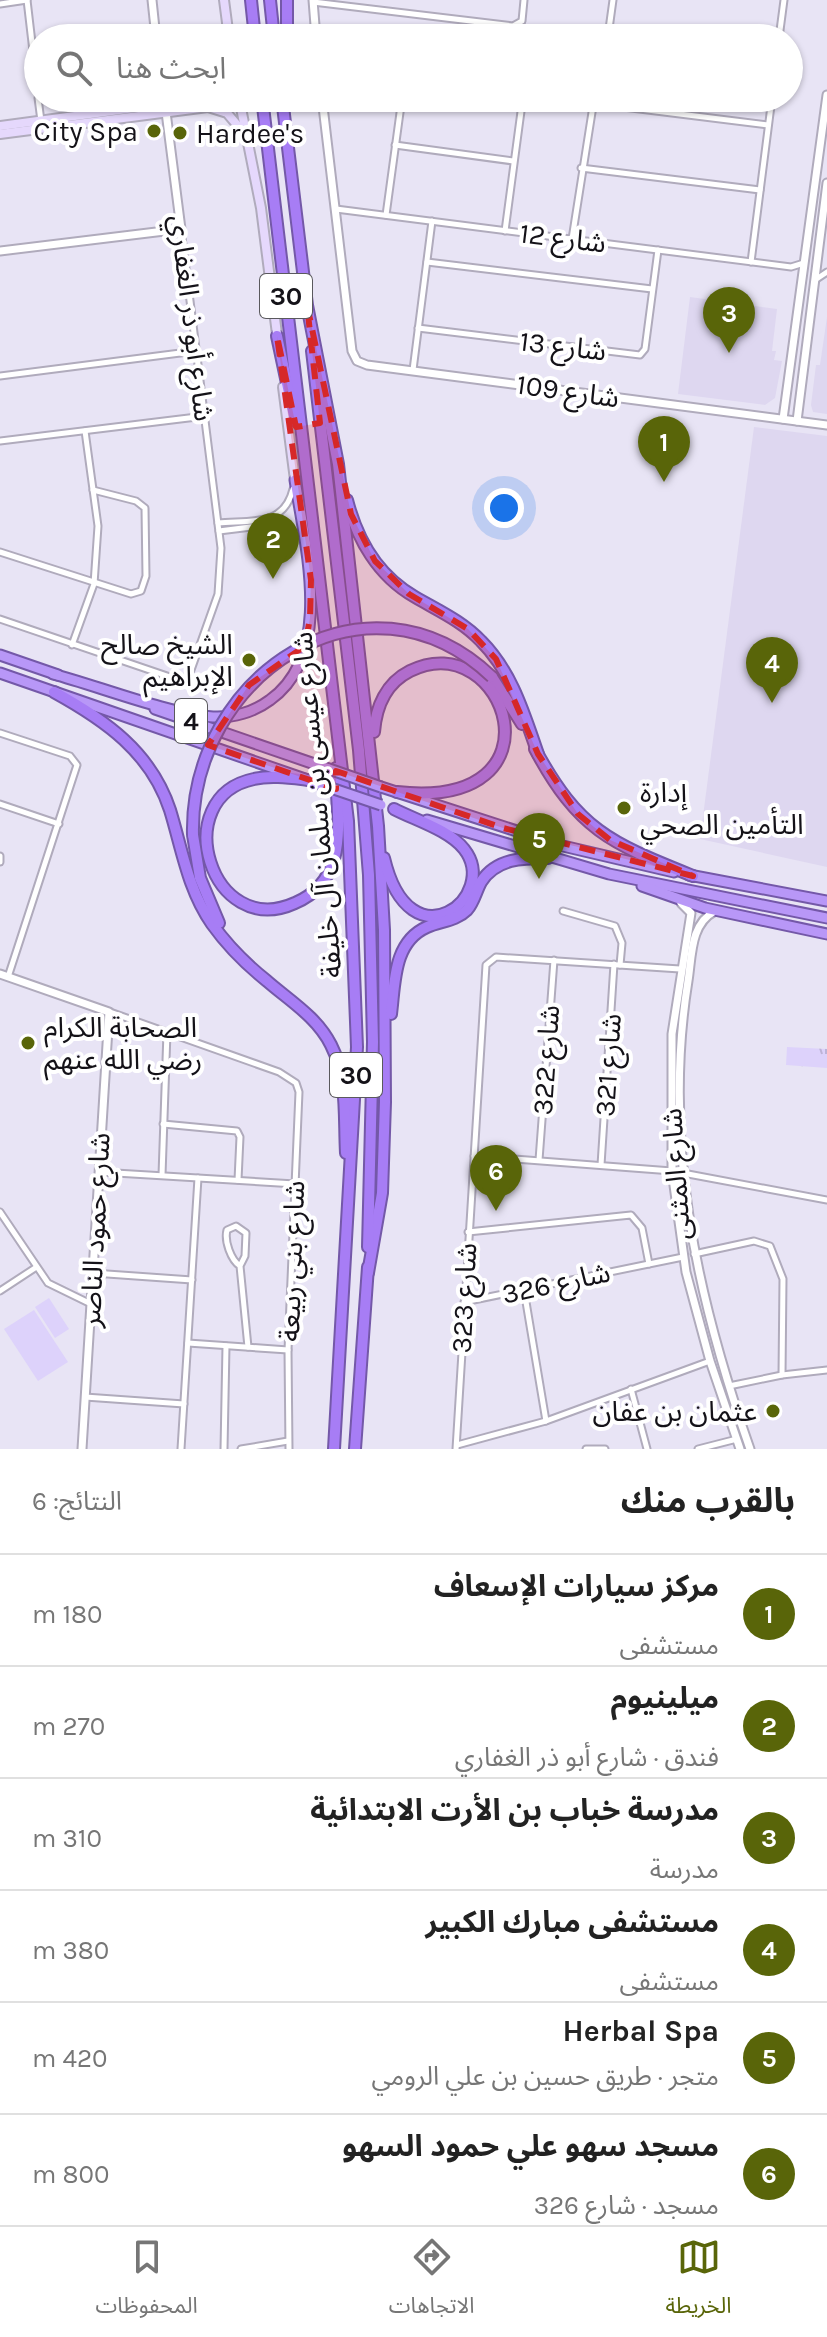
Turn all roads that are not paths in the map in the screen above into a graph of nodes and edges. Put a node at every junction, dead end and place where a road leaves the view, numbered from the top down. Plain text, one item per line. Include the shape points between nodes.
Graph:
1 (28, 0) edge
2 (152, 0) edge
3 (224, 0) edge
4 (251, 0) edge
5 (270, 0) edge
6 (287, 0) edge
7 (524, 0) edge
8 (613, 0) edge
9 (784, 0) edge
10 (313, 1) edge
11 (351, 2) edge
12 (0, 4) edge
13 (30, 24) edge
14 (155, 24) edge
15 (227, 24) edge
16 (254, 24) edge
17 (273, 24) edge
18 (287, 24) edge
19 (315, 24) edge
20 (500, 24) edge
21 (517, 24) edge
22 (610, 24) edge
23 (781, 24) edge
24 (827, 95) edge
25 (40, 112) edge
26 (122, 112) edge
27 (166, 112) edge
28 (223, 112) edge
29 (242, 112) edge
30 (264, 112) edge
31 (284, 112) edge
32 (324, 112) edge
33 (400, 112) edge
34 (521, 112) edge
35 (590, 112) edge
36 (663, 112) edge
37 (770, 112) edge
38 (42, 125) junction
39 (768, 125) junction
40 (0, 126) edge
41 (0, 134) edge
42 (247, 140) junction
43 (395, 145) junction
44 (514, 161) junction
45 (581, 168) junction
46 (827, 183) edge
47 (760, 190) junction
48 (336, 209) junction
49 (386, 215) junction
50 (432, 221) junction
51 (181, 229) junction
52 (505, 231) junction
53 (572, 239) junction
54 (658, 250) junction
55 (0, 251) edge
56 (817, 260) junction
57 (427, 262) junction
58 (751, 262) junction
59 (804, 263) junction
60 (791, 267) junction
61 (827, 271) edge
62 (802, 279) junction
63 (814, 281) junction
64 (652, 289) junction
65 (307, 305) junction
66 (796, 326) junction
67 (418, 328) junction
68 (277, 336) junction
69 (196, 351) junction
70 (413, 370) junction
71 (0, 376) edge
72 (802, 384) junction
73 (205, 416) junction
74 (783, 419) junction
75 (797, 421) junction
76 (827, 425) edge
77 (85, 431) junction
78 (0, 441) edge
79 (338, 464) junction
80 (295, 480) junction
81 (93, 490) junction
82 (310, 493) junction
83 (266, 518) junction
84 (218, 523) junction
85 (219, 531) junction
86 (0, 552) edge
87 (94, 584) junction
88 (0, 619) edge
89 (72, 645) junction
90 (0, 655) edge
91 (0, 673) edge
92 (53, 674) junction
93 (54, 692) junction
94 (334, 702) junction
95 (0, 733) edge
96 (538, 754) junction
97 (374, 766) junction
98 (309, 780) junction
99 (397, 792) junction
100 (0, 804) edge
101 (394, 809) junction
102 (59, 824) junction
103 (378, 826) junction
104 (548, 858) junction
105 (609, 874) junction
106 (693, 876) junction
107 (675, 899) junction
108 (827, 901) edge
109 (563, 911) dead end
110 (715, 911) junction
111 (827, 918) edge
112 (827, 934) edge
113 (239, 955) junction
114 (554, 960) junction
115 (617, 964) junction
116 (680, 969) junction
117 (4, 976) edge
118 (109, 1012) junction
119 (167, 1032) junction
120 (386, 1056) junction
121 (163, 1124) junction
122 (474, 1156) junction
123 (539, 1160) junction
124 (601, 1165) junction
125 (672, 1171) junction
126 (99, 1172) junction
127 (683, 1174) junction
128 (162, 1175) junction
129 (198, 1178) junction
130 (238, 1180) junction
131 (295, 1184) junction
132 (350, 1197) junction
133 (827, 1200) edge
134 (0, 1212) edge
135 (468, 1232) junction
136 (694, 1254) junction
137 (683, 1257) junction
138 (649, 1264) junction
139 (240, 1266) junction
140 (35, 1268) junction
141 (93, 1273) junction
142 (368, 1273) junction
143 (192, 1280) junction
144 (524, 1290) junction
145 (0, 1291) edge
146 (464, 1302) junction
147 (91, 1304) junction
148 (188, 1343) junction
149 (226, 1346) junction
150 (248, 1347) junction
151 (288, 1350) junction
152 (710, 1361) junction
153 (827, 1370) edge
154 (782, 1375) junction
155 (728, 1386) junction
156 (631, 1389) junction
157 (85, 1397) junction
158 (184, 1404) junction
159 (546, 1421) junction
160 (737, 1439) junction
161 (288, 1441) junction
162 (457, 1447) edge
163 (82, 1449) edge
164 (181, 1449) edge
165 (224, 1449) edge
166 (241, 1449) edge
167 (289, 1449) edge
168 (334, 1449) edge
169 (355, 1449) edge
170 (586, 1449) edge
171 (605, 1449) edge
172 (647, 1449) edge
173 (698, 1449) edge
174 (740, 1449) edge
175 (750, 1449) edge

1 - 12 street
1 - 13 street
2 - 14 street
3 - 15 main road
4 - 16 highway
5 - 17 highway
6 - 18 highway
7 - 21 street via 522,21
8 - 22 street
9 - 23 street
10 - 11 street
10 - 19 street
11 - 20 street
24 - 59 street
25 - 38 street
26 - 38 main road
27 - 51 street, شارع أبو ذر الغفاري
28 - 42 main road
29 - 42 main road
30 - 82 highway, 30
31 - 65 highway, 30
32 - 48 street
33 - 43 street
34 - 44 street
35 - 45 street
36 - 39 street
37 - 39 street
38 - 40 main road
38 - 41 main road
39 - 47 street
42 - 68 main road
43 - 44 street
43 - 49 street
44 - 52 street
45 - 47 street
45 - 53 street
46 - 56 street
47 - 58 street
48 - 49 street, شارع 12
48 - 70 street, شارع 109 via 352,351 357,361
49 - 50 street, شارع 12
50 - 52 street, شارع 12
50 - 57 street
51 - 55 street
51 - 69 street, شارع أبو ذر الغفاري
52 - 53 street, شارع 12
53 - 54 street, شارع 12
54 - 58 street, شارع 12
54 - 64 street, شارع 13
56 - 61 street
56 - 63 street
57 - 64 street
57 - 67 street
58 - 60 street, شارع 12
59 - 60 street, شارع 12
59 - 62 street
60 - 62 street
61 - 63 street
62 - 66 street
63 - 72 street
64 - 67 street, شارع 13 via 640,355
65 - 79 highway
65 - 142 highway, شارع عيسى بن سلمان آل خليفة / 30 via 369,875 373,1042
66 - 72 street via 792,386
66 - 74 street
67 - 70 street
68 - 80 main road
68 - 82 highway
69 - 71 street
69 - 73 street, شارع أبو ذر الغفاري
70 - 74 street, شارع 109
72 - 75 street
73 - 77 street
73 - 84 street, شارع أبو ذر الغفاري
74 - 75 street, شارع 109
75 - 76 street, شارع 109
77 - 78 street
77 - 81 street
79 - 96 highway via 354,524 375,561 396,584 459,622 489,650 514,690
79 - 97 highway
80 - 83 street via 287,508
80 - 92 highway via 311,607 298,666 275,696 247,712 209,716
81 - 87 street via 98,526
81 - 87 street via 145,508 146,549 141,591 131,594
82 - 94 highway, شارع عيسى بن سلمان آل خليفة / 30
83 - 84 street
83 - 85 street via 277,532 267,525
84 - 85 street, شارع أبو ذر الغفاري
85 - 89 street, شارع أبو ذر الغفاري via 218,594 185,679
86 - 87 street
87 - 89 street
88 - 89 street, شارع أبو ذر الغفاري
90 - 92 highway, 4
91 - 93 highway, 4
92 - 99 highway, 4, bridge
93 - 98 highway, 4
93 - 113 highway via 111,727 150,769 169,809 195,894
94 - 98 highway via 337,836 330,869 317,889 290,906 267,909 245,903 223,887 211,868 206,840 212,814 226,795 247,781
94 - 132 highway, شارع عيسى بن سلمان آل خليفة / 30 via 355,923 357,1047
95 - 102 street via 76,761
96 - 106 highway via 563,797 592,828 635,853
96 - 113 highway, bridge via 492,677 452,647 413,633 355,631 302,648 255,679 220,721 198,777 193,835 208,901
97 - 99 highway via 378,710 398,679 413,669 446,664 469,671 488,686 505,724 502,749 489,772 470,787 447,794
97 - 103 highway
98 - 101 highway, 4, bridge
99 - 106 highway, 4 via 563,846
100 - 102 street
101 - 103 highway via 464,849 473,873 461,903 436,915 404,904 392,886
101 - 104 highway, 4
102 - 117 street
103 - 120 highway
104 - 105 highway, 4
104 - 120 highway via 514,859 497,866 481,882 467,910 423,929 408,942 397,965
105 - 107 highway
105 - 111 highway, 4
106 - 108 highway, 4
107 - 110 highway
107 - 116 street, شارع المثنى via 691,913
109 - 115 street, شارع 321 via 615,926 622,943
110 - 112 highway
110 - 127 street, شارع المثنى via 698,926 683,1015 678,1106
113 - 132 highway via 316,1023 336,1055
114 - 115 street
114 - 122 street, شارع 323 via 491,957 486,965
114 - 123 street, شارع 322
115 - 116 street
115 - 124 street, شارع 321
116 - 125 street, شارع المثنى via 670,1062
117 - 118 street
118 - 119 street
118 - 126 street, شارع حمود الناصر
119 - 121 street
119 - 131 street, شارع بني ربيعة via 290,1077 299,1092
120 - 142 highway via 382,1193
121 - 128 street
121 - 130 street via 237,1131
122 - 123 street
122 - 135 street, شارع 323
123 - 124 street
124 - 125 street
125 - 127 street
125 - 137 street, شارع المثنى
126 - 128 street
126 - 141 street, شارع حمود الناصر
127 - 133 street
127 - 136 street, شارع المثنى
128 - 129 street
129 - 130 street
129 - 143 street
130 - 131 street
131 - 151 street, شارع بني ربيعة
132 - 168 highway, شارع عيسى بن سلمان آل خليفة / 30
134 - 140 street
135 - 138 street, شارع 326 via 631,1215 642,1228
135 - 146 street, شارع 323
136 - 154 street via 754,1241 770,1246 783,1279
136 - 155 street, شارع المثنى
137 - 138 street, شارع 326
137 - 152 street, شارع المثنى
138 - 144 street, شارع 326
139 - 139 street via 246,1233 236,1226 225,1234
139 - 150 street
140 - 145 street
140 - 147 street via 57,1289
141 - 143 street
141 - 147 street, شارع حمود الناصر
142 - 169 highway, شارع عيسى بن سلمان آل خليفة / 30
143 - 148 street
144 - 146 street, شارع 326
144 - 159 street
146 - 162 street, شارع 323
147 - 157 street, شارع حمود الناصر
148 - 149 street
148 - 158 street
149 - 150 street
149 - 165 street
150 - 151 street
151 - 161 street, شارع بني ربيعة
152 - 156 street
152 - 160 street, شارع المثنى
153 - 154 street
154 - 155 street
155 - 175 street, شارع المثنى
156 - 159 street
156 - 172 street
157 - 158 street
157 - 163 street, شارع حمود الناصر
158 - 164 street
159 - 162 street
160 - 173 street
160 - 174 street, شارع المثنى
161 - 166 street
161 - 167 street, شارع بني ربيعة
170 - 171 street

